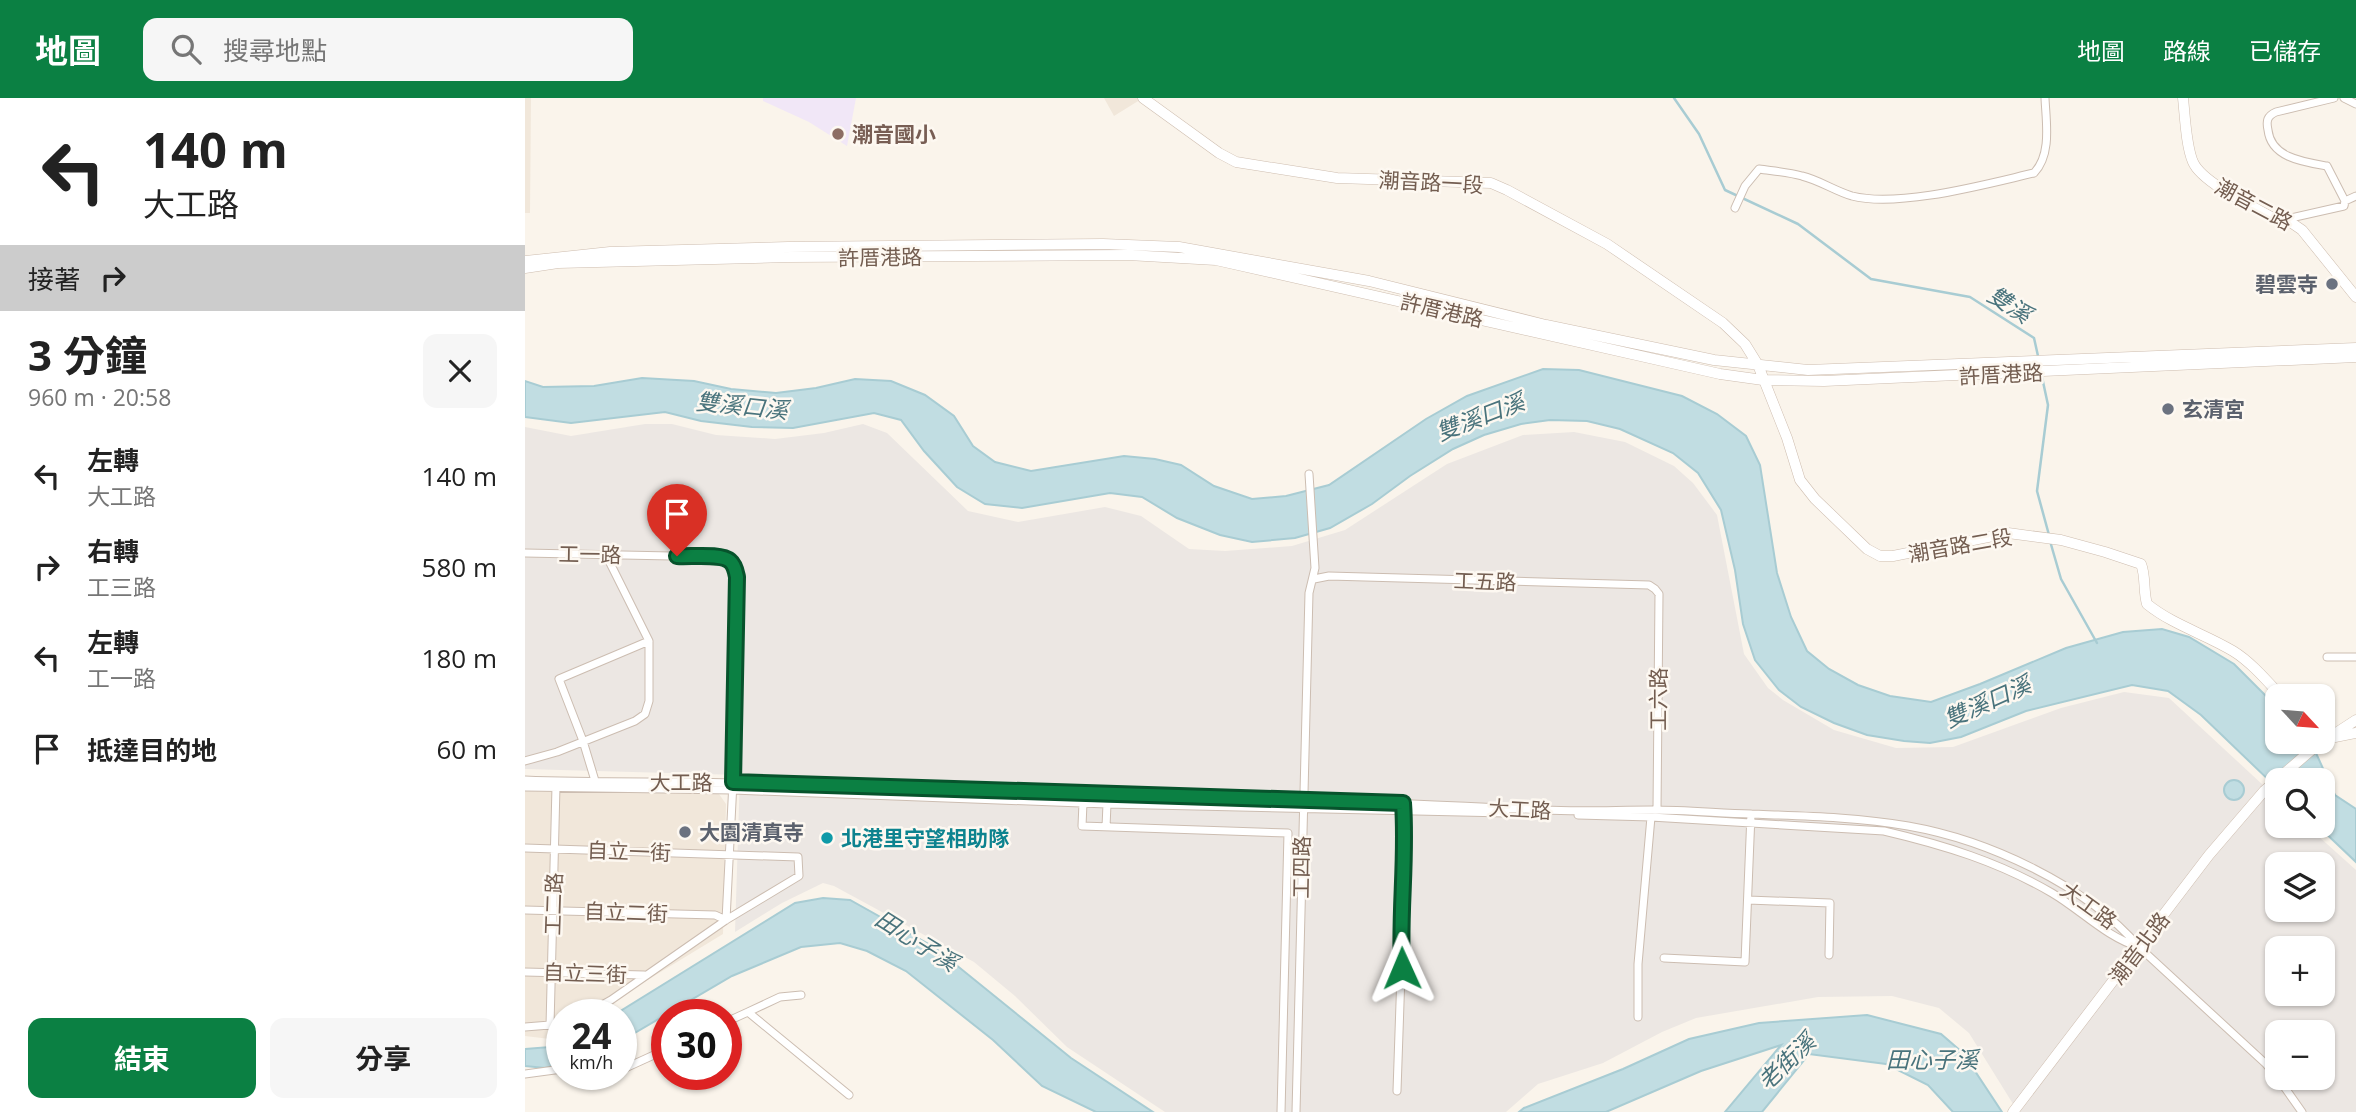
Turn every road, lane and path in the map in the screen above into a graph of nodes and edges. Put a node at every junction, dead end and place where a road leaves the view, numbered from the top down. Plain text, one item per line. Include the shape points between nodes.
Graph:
1 (1143, 98) edge
2 (2045, 98) edge
3 (2183, 98) edge
4 (2334, 98) edge
5 (2344, 98) edge
6 (2356, 104) edge
7 (2356, 196) edge
8 (2345, 201) junction
9 (1737, 204) dead end
10 (2285, 219) junction
11 (525, 261) edge
12 (1238, 261) junction
13 (537, 263) junction
14 (525, 268) edge
15 (2356, 297) edge
16 (2356, 348) edge
17 (2356, 357) edge
18 (1760, 372) junction
19 (1310, 478) dead end
20 (525, 553) edge
21 (606, 555) junction
22 (1314, 579) junction
23 (1655, 589) joint
24 (649, 641) junction
25 (2327, 657) dead end
26 (2356, 657) edge
27 (2270, 684) edge
28 (2356, 720) edge
29 (2335, 732) edge
30 (2356, 733) edge
31 (2335, 736) edge
32 (583, 741) junction
33 (2307, 754) edge
34 (525, 761) edge
35 (525, 780) edge
36 (556, 784) junction
37 (597, 785) junction
38 (733, 786) junction
39 (525, 787) edge
40 (1083, 803) junction
41 (1302, 803) junction
42 (1107, 804) junction
43 (1403, 807) junction
44 (1657, 810) junction
45 (1751, 814) junction
46 (1651, 817) junction
47 (1751, 824) junction
48 (1106, 827) junction
49 (525, 848) edge
50 (555, 849) junction
51 (730, 855) junction
52 (1748, 900) junction
53 (525, 910) edge
54 (553, 911) junction
55 (726, 920) junction
56 (2140, 947) junction
57 (1829, 955) dead end
58 (1664, 958) dead end
59 (525, 971) edge
60 (551, 972) junction
61 (644, 975) junction
62 (801, 995) dead end
63 (550, 999) edge
64 (612, 999) edge
65 (748, 1012) junction
66 (742, 1015) edge
67 (1638, 1017) dead end
68 (546, 1026) edge
69 (525, 1027) edge
70 (2265, 1063) edge
71 (546, 1071) edge
72 (525, 1074) edge
73 (2286, 1090) edge
74 (1397, 1091) dead end
75 (849, 1095) dead end
76 (2015, 1110) edge
77 (1281, 1112) edge
78 (1296, 1112) edge
79 (2302, 1112) edge

1 - 18 street, 潮音路一段 via 1236,162 1336,178 1491,183 1507,190 1607,244 1723,323 1745,344
2 - 9 street via 2046,147 2034,173 1968,188 1877,199 1852,196 1801,175 1759,169
3 - 10 street, 潮音二路 via 2191,159 2197,169 2277,220
4 - 8 street via 2276,112 2267,122 2269,140 2278,150 2296,160 2327,166
5 - 6 street
7 - 8 street
8 - 10 street via 2344,206
10 - 15 street, 潮音二路 via 2302,230
11 - 13 street, 許厝港路
12 - 13 street, 許厝港路 via 1179,247 1103,244 894,251 610,252
12 - 18 street, 許厝港路 via 1369,281
12 - 18 street, 許厝港路 via 1720,374
13 - 14 street, 許厝港路
16 - 18 street, 許厝港路
17 - 18 street, 許厝港路 via 1838,381
18 - 27 street, 潮音路二段 via 1800,480 1867,549 1893,556 2008,533 2105,552 2141,565 2147,604 2174,623 2235,652
19 - 22 street, 工四路
20 - 21 street, 工一路
21 - 24 street
21 - 38 street, 工一路 via 720,557 735,567
22 - 23 street, 工五路
22 - 41 street, 工四路 via 1309,593
23 - 44 street, 工六路 via 1659,594
24 - 32 street via 645,714
24 - 32 street via 559,679
25 - 26 street
28 - 29 street
30 - 31 street
32 - 34 street
32 - 37 street
33 - 56 street, 潮音北路 via 2264,791
35 - 36 street, 大工路
36 - 37 street, 大工路
36 - 39 street, 大工路
36 - 50 street, 工二路
37 - 38 street, 大工路
38 - 40 street, 大工路
38 - 41 street, 大工路
38 - 51 street
40 - 42 street, 大工路
40 - 48 street via 1081,826
41 - 42 street, 大工路
41 - 43 street, 大工路
41 - 78 street, 工四路
42 - 48 street
43 - 44 street, 大工路
43 - 46 street, 大工路
43 - 74 street
44 - 45 street, 大工路
45 - 47 street
45 - 56 street, 大工路 via 1857,820 1955,837 2033,868 2073,892
46 - 47 street, 大工路
46 - 67 street
47 - 52 street
47 - 56 street, 大工路 via 1884,831 1951,848 2015,872 2122,942
48 - 77 street via 1288,833
49 - 50 street, 自立一街
50 - 51 street, 自立一街
50 - 54 street, 工二路
51 - 55 street
51 - 55 street, 自立一街 via 798,857 799,876
52 - 57 street via 1831,903
52 - 58 street via 1745,962
53 - 54 street, 自立二街
54 - 55 street, 自立二街 via 715,915
54 - 60 street, 工二路
55 - 61 street
56 - 70 street
56 - 76 street, 潮音北路
59 - 60 street, 自立三街
60 - 61 street, 自立三街
60 - 63 street, 工二路
61 - 64 street
62 - 65 street via 780,997
65 - 66 street
65 - 75 street
68 - 69 street
71 - 72 street
73 - 79 street

